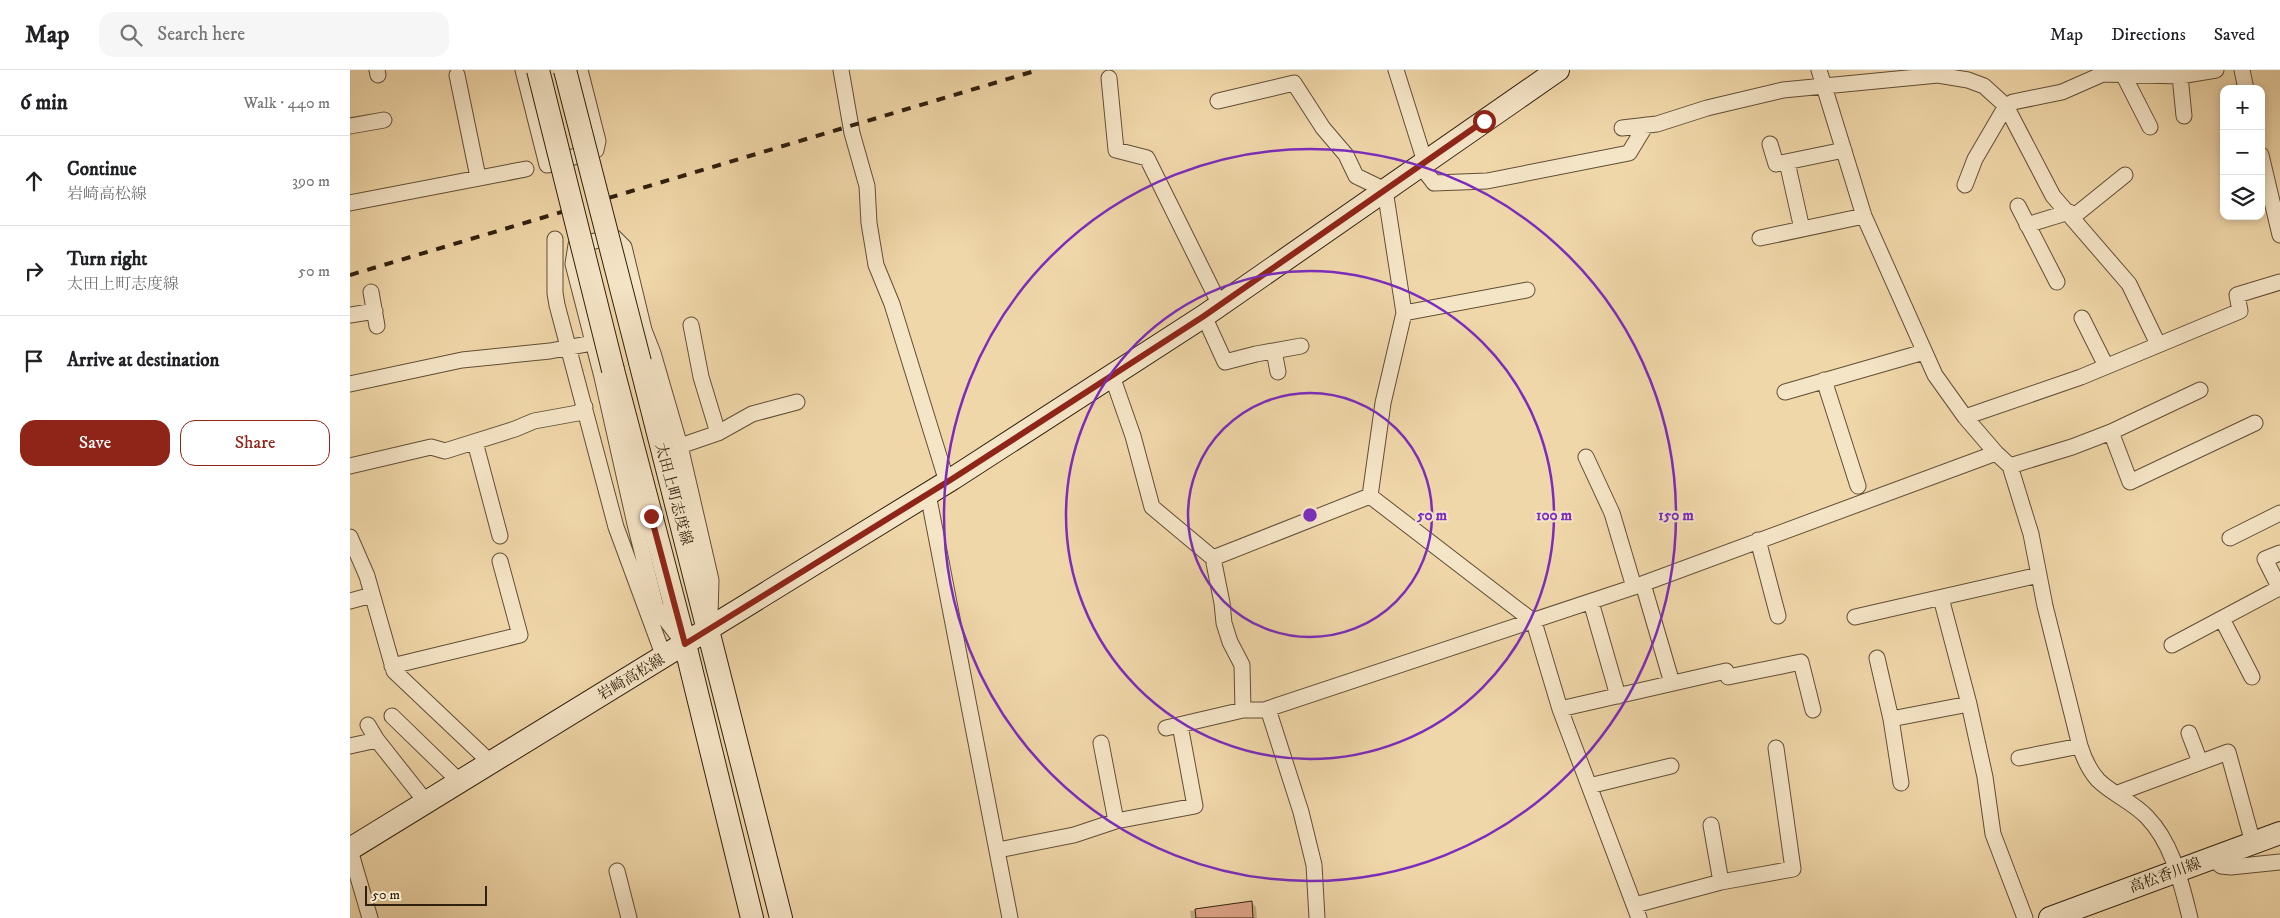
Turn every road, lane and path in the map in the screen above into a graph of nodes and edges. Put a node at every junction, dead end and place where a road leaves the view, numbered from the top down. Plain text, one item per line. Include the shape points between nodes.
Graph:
1 (524, 70) edge
2 (538, 70) edge
3 (565, 70) edge
4 (580, 70) edge
5 (840, 70) edge
6 (1396, 70) edge
7 (1558, 70) edge
8 (1819, 70) edge
9 (2216, 70) edge
10 (2242, 70) edge
11 (1937, 73) edge
12 (2123, 74) junction
13 (457, 75) dead end
14 (1292, 76) edge
15 (2180, 76) junction
16 (1109, 78) dead end
17 (2245, 85) edge
18 (1825, 86) junction
19 (1218, 101) dead end
20 (2006, 106) junction
21 (2184, 116) dead end
22 (384, 120) dead end
23 (1646, 125) junction
24 (350, 126) edge
25 (2150, 127) dead end
26 (1622, 128) dead end
27 (1770, 144) dead end
28 (1844, 150) junction
29 (1787, 162) junction
30 (1423, 164) junction
31 (526, 169) dead end
32 (2265, 170) edge
33 (2125, 175) dead end
34 (478, 177) junction
35 (1965, 185) dead end
36 (1385, 190) junction
37 (350, 203) edge
38 (2018, 206) dead end
39 (2277, 213) edge
40 (2071, 214) junction
41 (1864, 216) junction
42 (2027, 225) junction
43 (1802, 230) junction
44 (2280, 235) edge
45 (1760, 238) dead end
46 (556, 239) dead end
47 (2057, 282) dead end
48 (2280, 282) edge
49 (1527, 290) dead end
50 (371, 292) dead end
51 (1212, 311) junction
52 (1404, 313) junction
53 (350, 315) edge
54 (2082, 318) dead end
55 (692, 325) dead end
56 (587, 344) dead end
57 (2158, 344) junction
58 (1301, 346) dead end
59 (569, 349) junction
60 (1274, 351) junction
61 (1924, 352) junction
62 (2106, 366) junction
63 (1278, 372) dead end
64 (1112, 376) junction
65 (1824, 380) junction
66 (350, 384) edge
67 (2200, 390) dead end
68 (1785, 392) dead end
69 (797, 402) dead end
70 (586, 407) junction
71 (1965, 417) junction
72 (2254, 422) dead end
73 (2111, 432) junction
74 (718, 433) junction
75 (475, 442) junction
76 (680, 446) junction
77 (1996, 453) junction
78 (1586, 457) dead end
79 (350, 466) edge
80 (2010, 466) junction
81 (947, 482) junction
82 (1858, 486) dead end
83 (928, 494) junction
84 (1370, 496) junction
85 (2280, 513) edge
86 (500, 536) dead end
87 (350, 537) edge
88 (2230, 538) dead end
89 (1758, 540) junction
90 (2280, 553) edge
91 (1213, 558) junction
92 (500, 562) dead end
93 (2039, 575) junction
94 (1638, 585) junction
95 (2280, 588) edge
96 (372, 595) junction
97 (1941, 598) junction
98 (350, 601) edge
99 (1591, 602) junction
100 (1778, 616) dead end
101 (1855, 617) dead end
102 (2222, 619) junction
103 (1534, 622) junction
104 (709, 629) junction
105 (685, 644) junction
106 (2172, 645) dead end
107 (664, 657) junction
108 (1877, 658) dead end
109 (392, 666) junction
110 (2252, 677) dead end
111 (1672, 683) junction
112 (1618, 696) junction
113 (1969, 704) junction
114 (1268, 709) junction
115 (1560, 709) junction
116 (1243, 710) junction
117 (1812, 710) dead end
118 (392, 716) dead end
119 (1891, 719) junction
120 (368, 725) dead end
121 (2189, 733) dead end
122 (376, 740) junction
123 (1101, 743) dead end
124 (350, 746) edge
125 (2080, 746) junction
126 (1776, 748) dead end
127 (2019, 758) dead end
128 (491, 762) junction
129 (2200, 762) junction
130 (1672, 766) dead end
131 (460, 782) junction
132 (1901, 782) dead end
133 (1589, 786) junction
134 (2118, 793) junction
135 (426, 802) junction
136 (1116, 822) junction
137 (1711, 825) dead end
138 (2280, 833) edge
139 (2253, 843) junction
140 (350, 850) edge
141 (998, 850) junction
142 (2212, 858) junction
143 (2280, 862) edge
144 (2178, 870) junction
145 (617, 871) dead end
146 (1721, 882) junction
147 (1637, 912) edge
148 (370, 918) edge
149 (629, 918) edge
150 (752, 918) edge
151 (781, 918) edge
152 (1010, 918) edge
153 (1317, 918) edge
154 (2026, 918) edge
155 (2050, 918) edge
156 (2190, 918) edge

1 - 4 street via 547,165 596,150 598,141
2 - 105 main road, 太田上町志度線, bridge
3 - 104 main road, 太田上町志度線, bridge
5 - 81 street via 852,133 867,186 876,265 892,304
6 - 30 street
7 - 30 main road, 岩崎高松線
8 - 18 street
9 - 15 street
10 - 17 street
11 - 18 street
11 - 20 street via 1984,86
12 - 15 street
12 - 20 street via 2103,74 2062,92
12 - 25 street
13 - 34 street
14 - 19 street
14 - 36 street via 1323,128 1346,155 1356,176
15 - 21 street
16 - 51 street via 1116,150 1147,158
18 - 23 street via 1783,90
18 - 28 street
20 - 35 street via 1975,159
20 - 40 street via 2054,196
22 - 24 street
23 - 26 street
23 - 30 street via 1629,152 1487,181 1434,183
27 - 29 street via 1776,164
28 - 29 street
28 - 41 street
29 - 43 street
30 - 36 main road, 岩崎高松線
31 - 34 street
32 - 39 street
33 - 40 street
34 - 37 street
36 - 51 main road, 岩崎高松線
36 - 52 street
38 - 42 street
39 - 44 street
40 - 42 street
40 - 57 street via 2128,284
41 - 43 street
41 - 61 street
42 - 47 street
43 - 45 street
46 - 59 street via 555,293
48 - 57 street via 2238,295 2240,311
49 - 52 street
50 - 53 street via 376,319
51 - 60 street via 1225,362
51 - 64 main road, 岩崎高松線
52 - 84 street via 1383,403
54 - 62 street
55 - 74 street via 701,377
56 - 59 street
57 - 62 street
58 - 60 street
59 - 66 street via 462,360
59 - 70 street
60 - 63 street
61 - 65 street
61 - 71 street
62 - 71 street
64 - 81 main road, 岩崎高松線
64 - 91 street via 1133,436 1152,507
65 - 68 street
65 - 82 street
67 - 73 street
69 - 74 street via 752,414
70 - 75 street via 578,413 534,421
70 - 107 street via 616,527
71 - 77 street
72 - 73 street via 2130,482
73 - 80 street
74 - 76 street
75 - 79 street via 445,451 431,447
75 - 86 street
76 - 104 street via 711,580
76 - 105 street via 653,353 640,331 624,247 614,237 576,245 573,264 656,607
77 - 80 street
77 - 89 street
78 - 94 street via 1612,513
80 - 93 street via 2031,534
81 - 83 main road, 岩崎高松線
83 - 104 main road, 岩崎高松線
83 - 141 street
84 - 91 street
84 - 103 street
85 - 88 street
87 - 96 street
89 - 94 street
89 - 100 street
90 - 95 street via 2265,560
91 - 116 street via 1224,623 1242,665
92 - 109 street via 520,636
93 - 97 street
93 - 125 street
94 - 99 street
94 - 111 street
95 - 102 street
96 - 98 street
96 - 109 street
97 - 101 street
97 - 113 street
99 - 103 street
99 - 112 street
102 - 106 street
102 - 110 street
103 - 114 street
103 - 115 street
104 - 105 main road, 岩崎高松線
104 - 151 main road, 太田上町志度線
105 - 107 main road, 岩崎高松線
105 - 150 main road, 太田上町志度線
107 - 128 main road, 岩崎高松線
108 - 119 street
109 - 128 street
111 - 112 street
111 - 117 street via 1726,671 1728,677 1801,662
112 - 115 street
113 - 119 street
113 - 154 street via 1993,834
114 - 116 street
114 - 153 street via 1312,856
115 - 133 street
116 - 136 street via 1173,727 1195,806
118 - 131 street
119 - 132 street
120 - 122 street
121 - 129 street
122 - 124 street
122 - 135 street
123 - 136 street
125 - 127 street
125 - 134 street via 2087,765 2098,780
126 - 146 street via 1794,869
128 - 131 main road, 岩崎高松線
129 - 134 street
129 - 139 street via 2228,752
130 - 133 street
131 - 135 main road, 岩崎高松線
133 - 147 street
134 - 144 street via 2146,816
135 - 140 main road, 岩崎高松線
136 - 141 street via 1074,835
137 - 146 street
138 - 139 main road, 高松香川線
139 - 142 main road, 高松香川線
140 - 148 street
141 - 152 street
142 - 143 street via 2221,866 2231,867
142 - 144 main road, 高松香川線
144 - 155 main road, 高松香川線
144 - 156 street
145 - 149 street
146 - 147 street

